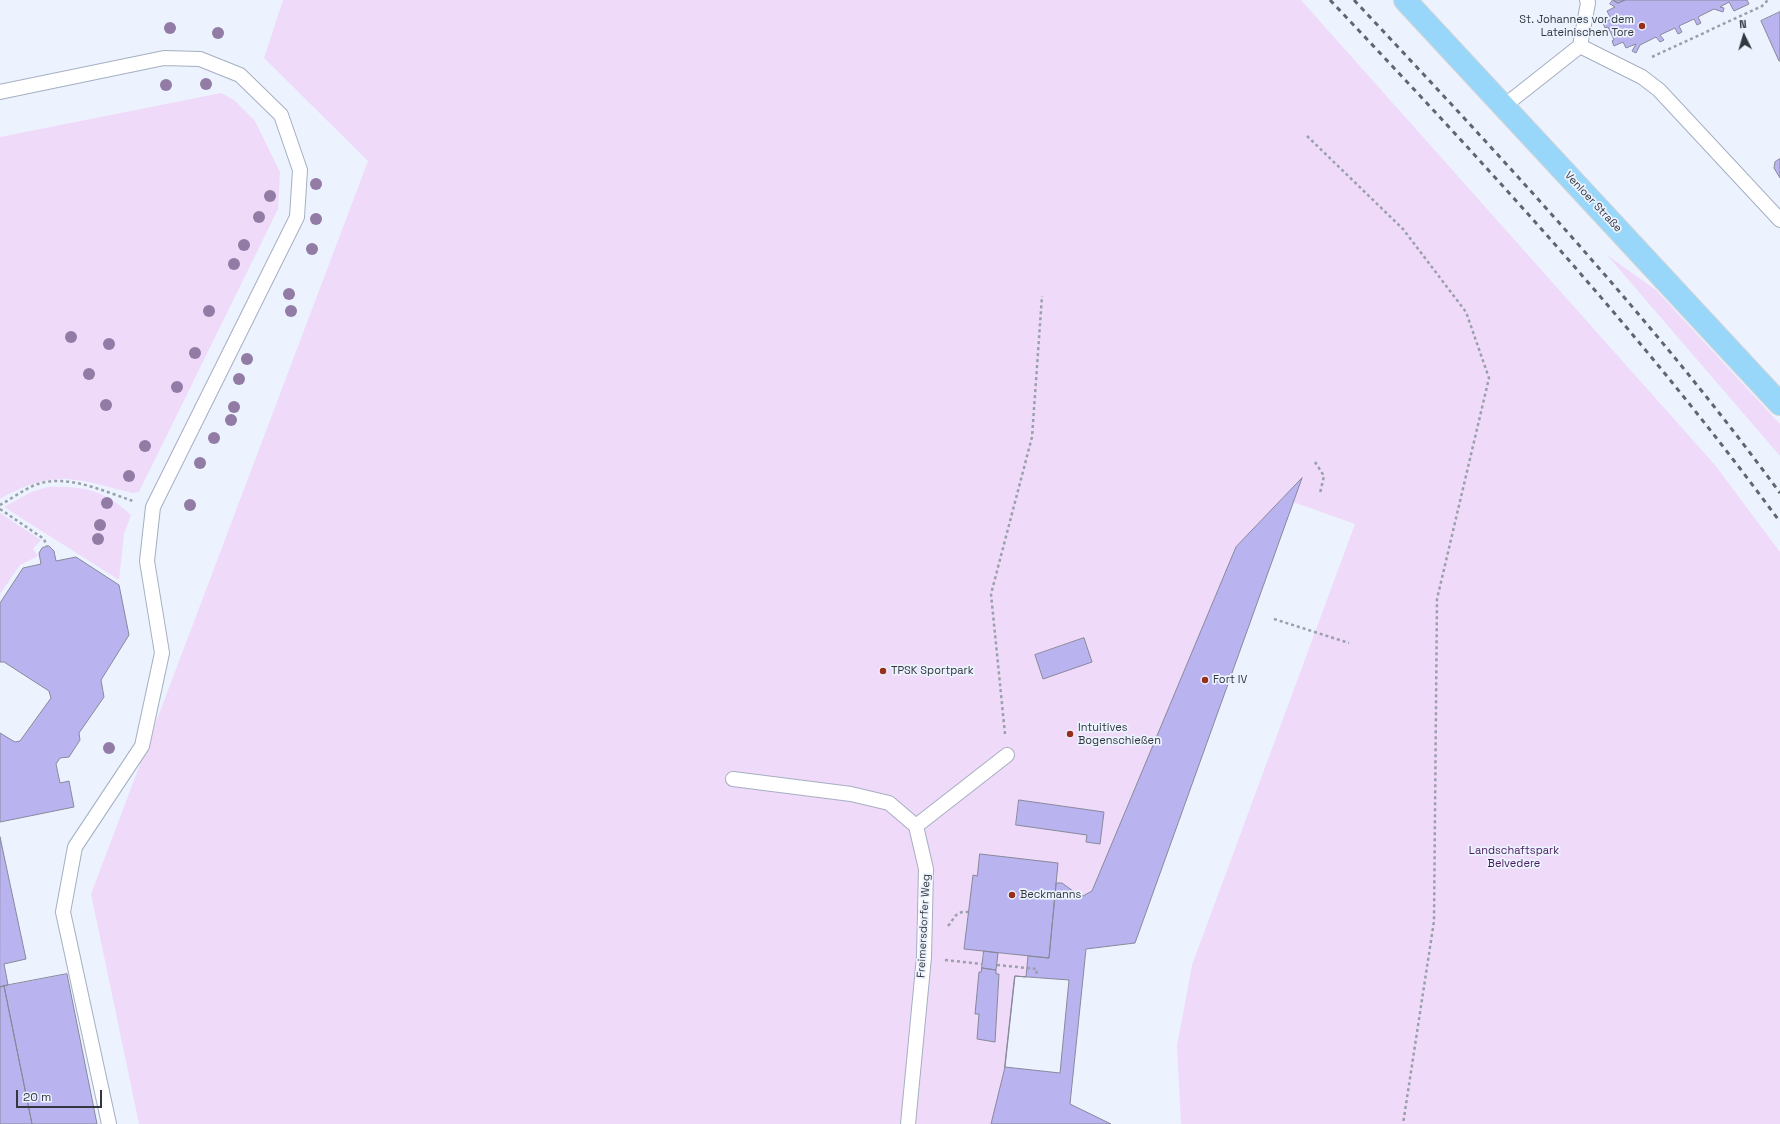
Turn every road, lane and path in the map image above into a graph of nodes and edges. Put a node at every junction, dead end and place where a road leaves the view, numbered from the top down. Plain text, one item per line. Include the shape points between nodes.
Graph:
1 (1405, 0) edge
2 (1587, 0) edge
3 (1768, 0) edge
4 (1580, 46) junction
5 (1628, 70) junction
6 (0, 92) edge
7 (1504, 106) junction
8 (1307, 136) dead end
9 (1780, 220) edge
10 (1042, 296) dead end
11 (1780, 404) edge
12 (1315, 462) dead end
13 (1320, 493) dead end
14 (0, 505) edge
15 (153, 507) junction
16 (0, 509) edge
17 (47, 547) dead end
18 (1274, 619) dead end
19 (1349, 643) dead end
20 (1007, 755) joint
21 (734, 779) dead end
22 (916, 826) junction
23 (968, 912) dead end
24 (945, 928) dead end
25 (940, 959) dead end
26 (982, 964) dead end
27 (997, 965) dead end
28 (1036, 978) dead end
29 (109, 1124) edge
30 (908, 1124) edge
31 (1403, 1124) edge

1 - 7 main road, Venloer Straße
2 - 4 lane
3 - 5 path via 1762,6
4 - 5 lane
4 - 7 lane
5 - 9 lane via 1659,90
6 - 15 lane via 164,58 200,60 240,75 281,115 300,170 297,218
7 - 11 main road, Venloer Straße
8 - 31 path via 1408,235 1466,312 1489,378 1436,599 1434,921
10 - 20 path via 1032,437 991,594
12 - 13 path via 1324,476
14 - 15 path via 35,485 54,482 82,484
15 - 29 lane via 147,561 162,653 142,746 75,847 63,912
16 - 17 path via 44,539
18 - 19 path
20 - 22 lane
21 - 22 lane via 851,794 889,803
22 - 30 lane, Freimersdorfer Weg via 926,869 924,957
23 - 24 path via 956,914
25 - 26 path
27 - 28 path via 1037,969

